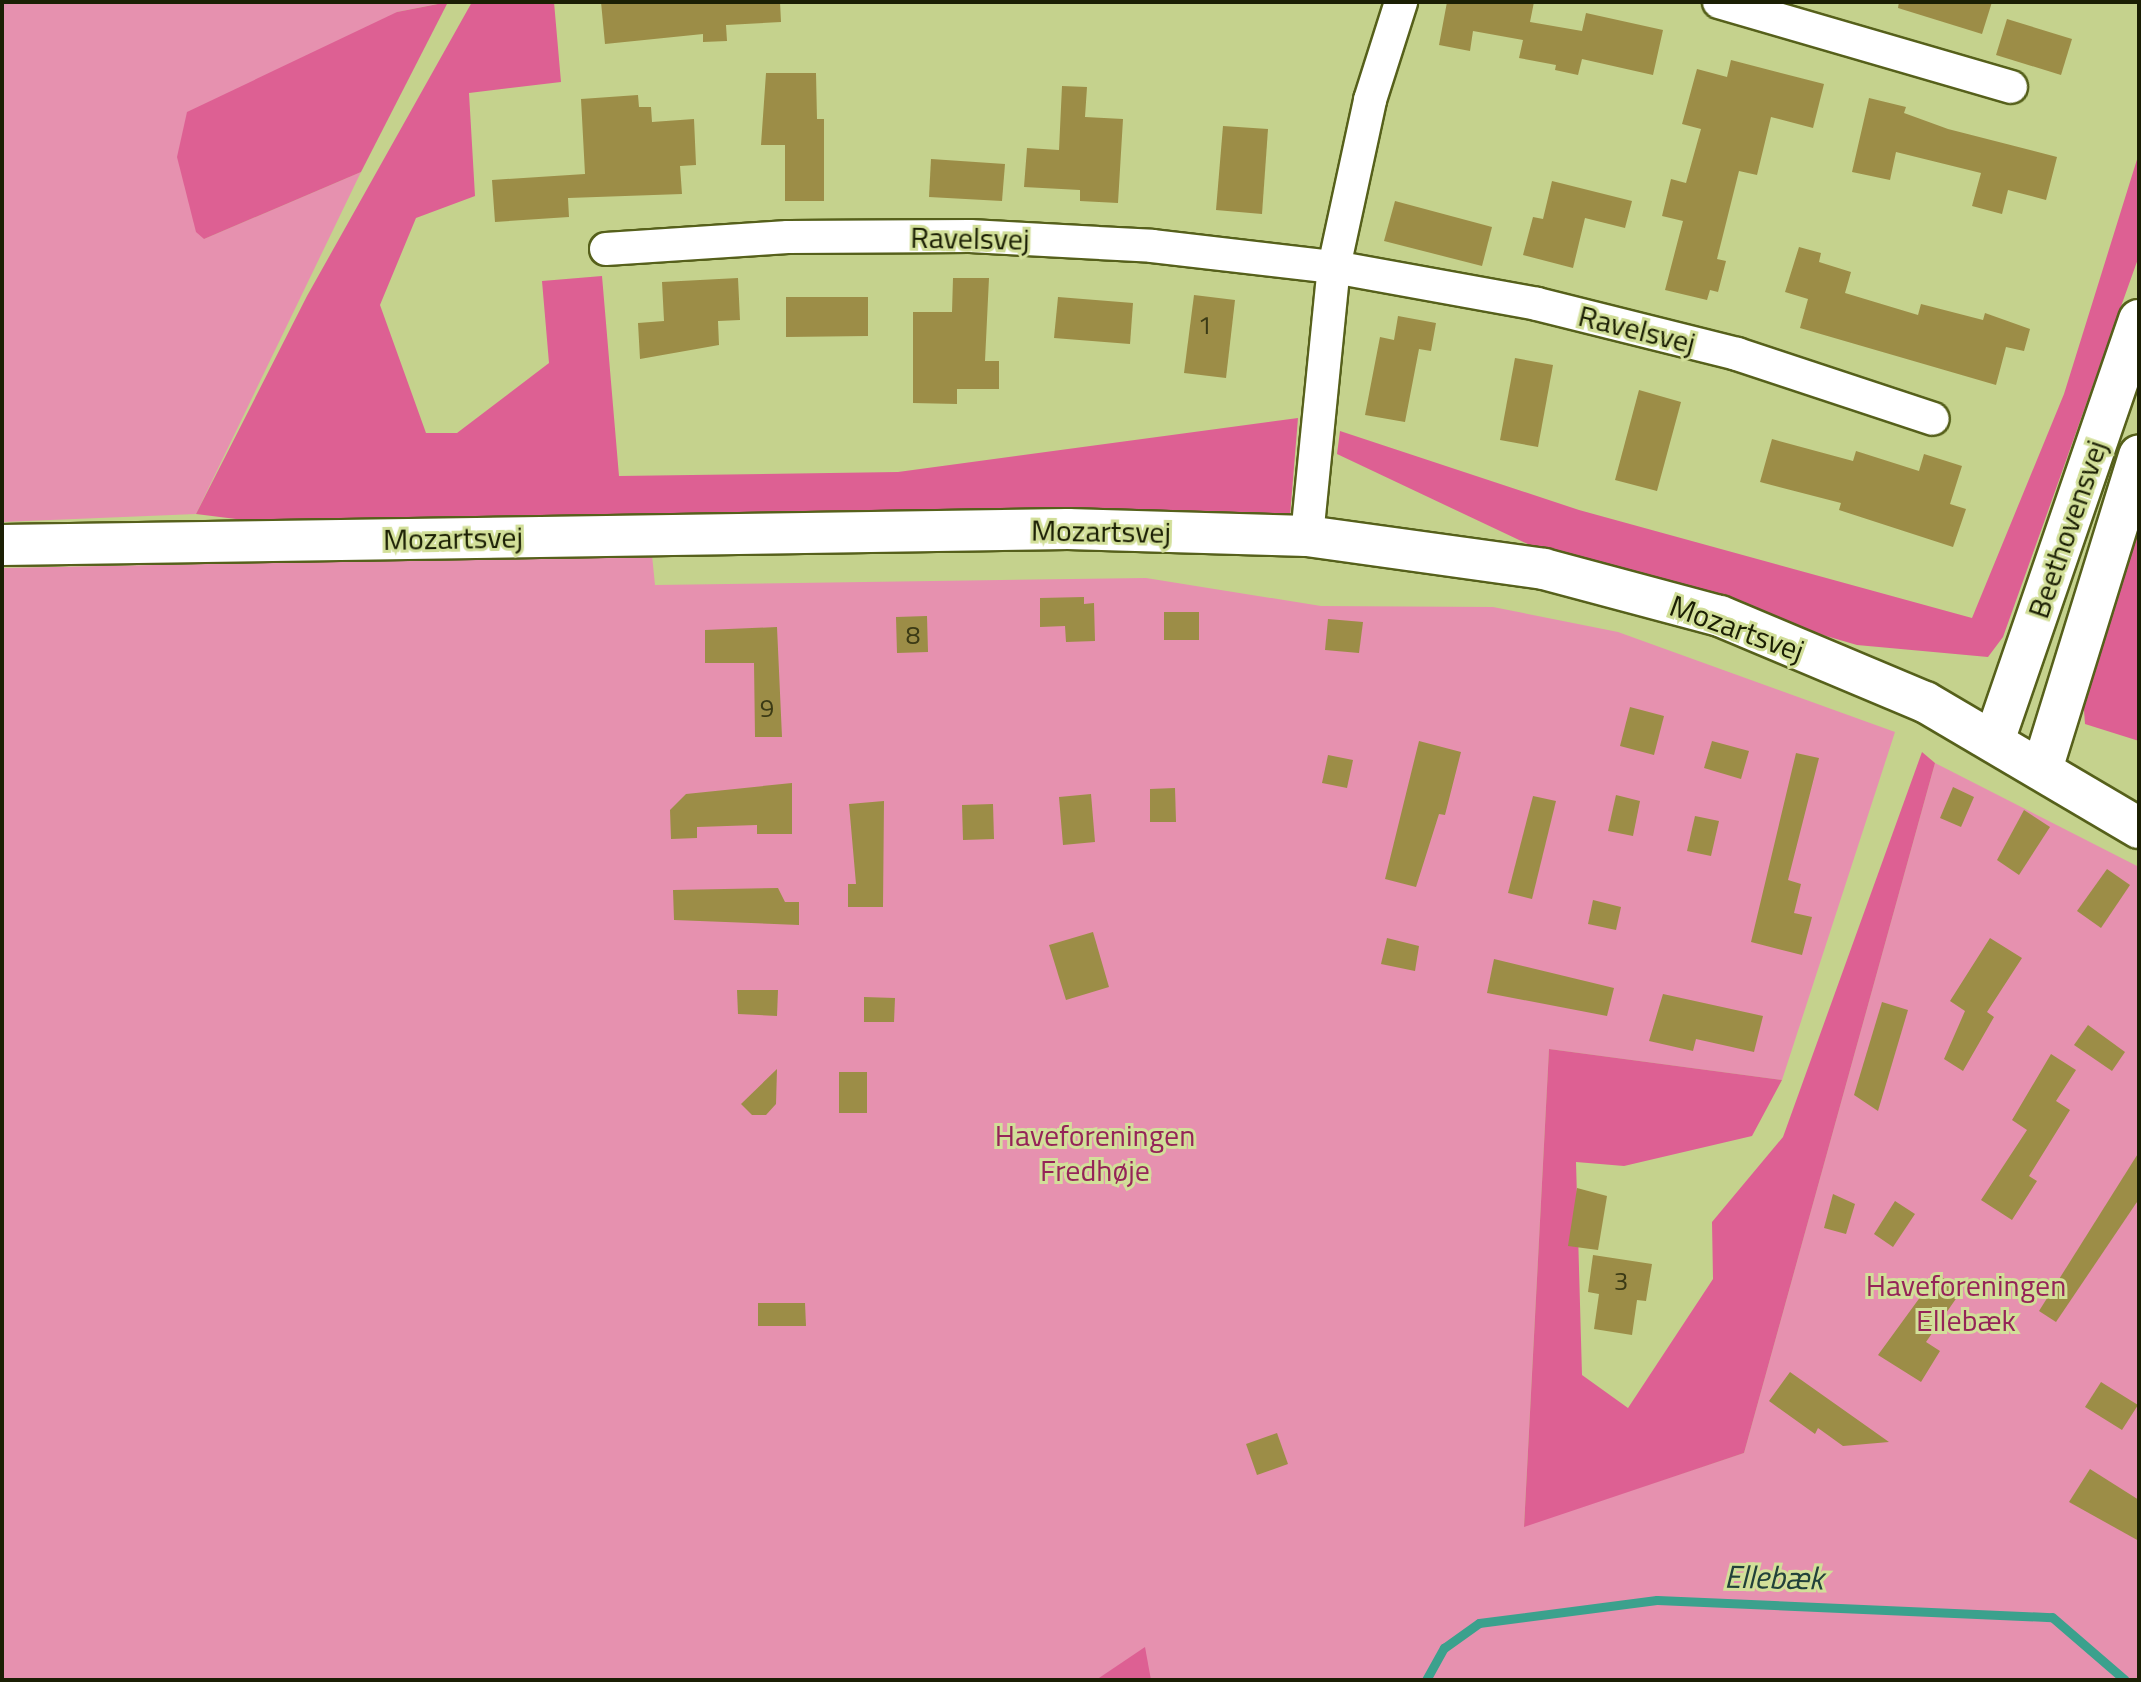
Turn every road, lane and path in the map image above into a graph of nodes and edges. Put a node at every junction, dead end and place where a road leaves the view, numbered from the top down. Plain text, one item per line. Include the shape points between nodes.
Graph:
1 (1401, 2) edge
2 (1719, 2) edge
3 (2011, 87) dead end
4 (606, 249) dead end
5 (1334, 267) junction
6 (2139, 320) edge
7 (1933, 419) dead end
8 (2139, 455) edge
9 (1307, 536) junction
10 (2, 545) edge
11 (1995, 738) junction
12 (2043, 766) junction
13 (2139, 828) edge

1 - 5 street via 1370,100
2 - 3 street
4 - 5 street, Ravelsvej via 788,237 970,236 1152,246
5 - 7 street, Ravelsvej via 1552,307 1737,354
5 - 9 street
6 - 11 street, Beethovensvej
8 - 12 street, Beethovensvej
9 - 10 street, Mozartsvej via 1068,529
9 - 11 street, Mozartsvej via 1544,569 1720,616 1925,702
11 - 12 street, Mozartsvej
12 - 13 street, Mozartsvej

